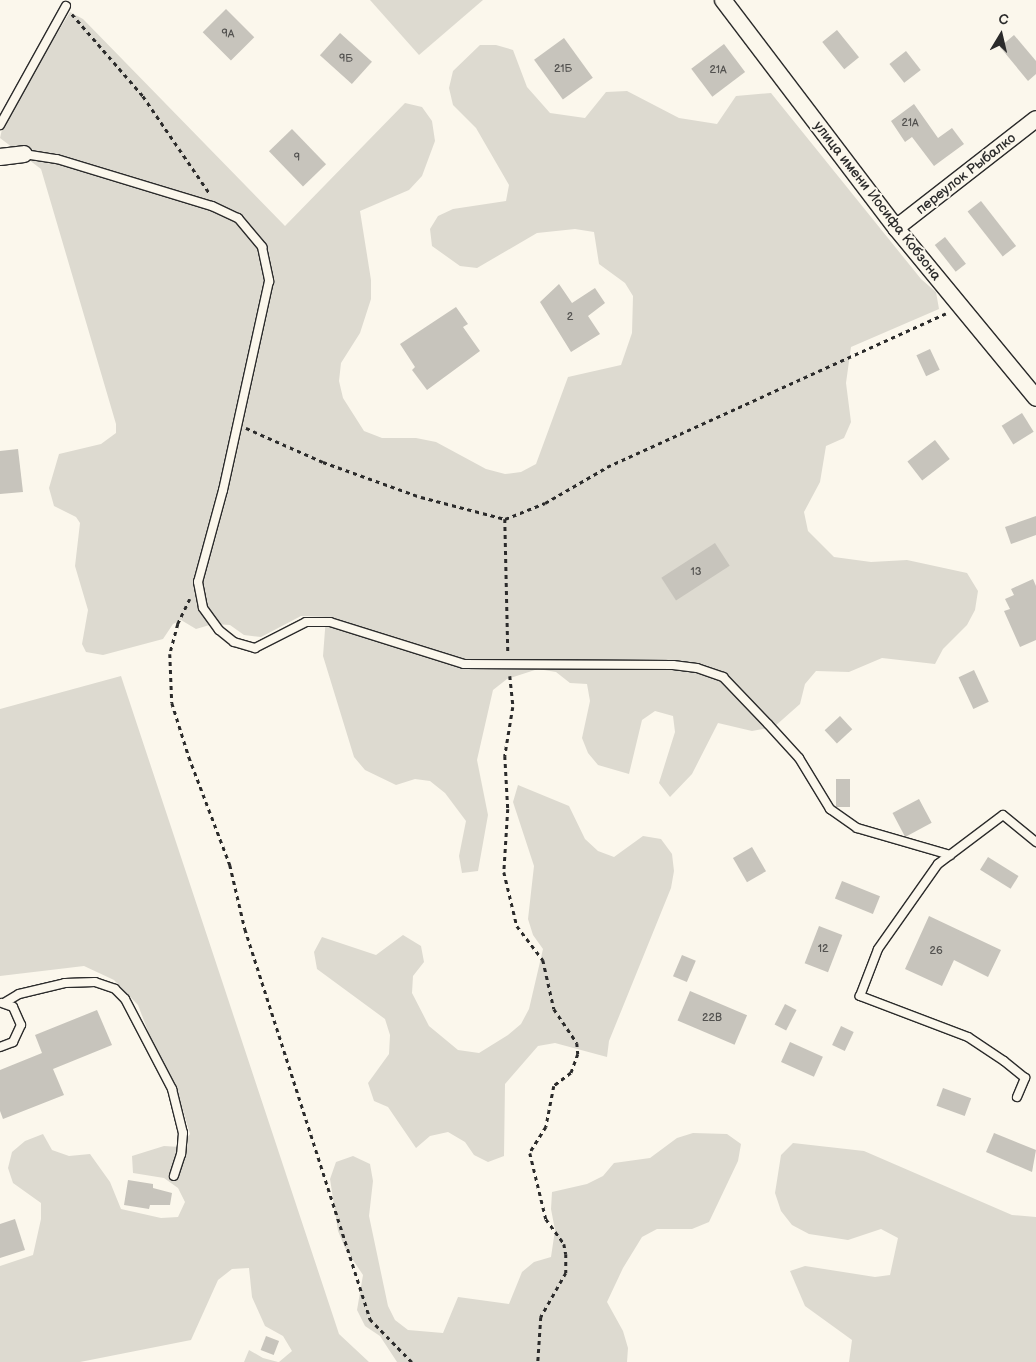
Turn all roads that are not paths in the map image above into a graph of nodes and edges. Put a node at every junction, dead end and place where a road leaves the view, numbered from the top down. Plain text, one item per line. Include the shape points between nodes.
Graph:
1 (723, 0) edge
2 (66, 6) road end
3 (1036, 120) edge
4 (0, 125) edge
5 (24, 154) joint
6 (0, 157) edge
7 (896, 228) junction
8 (1036, 398) edge
9 (1036, 842) edge
10 (950, 855) junction
11 (2, 1003) edge
12 (0, 1047) edge
13 (1017, 1098) dead end
14 (174, 1176) dead end

1 - 7 street, улица имени Иосифа Кобзона
2 - 4 lane
3 - 7 street, переулок Рыбалко
5 - 6 street
5 - 10 lane via 110,174 221,210 238,218 262,247 269,282 238,424 198,582 203,608 234,642 255,648 306,622 330,622 464,664 672,665 697,668 723,677 799,758 830,809 857,828
7 - 8 street, улица имени Иосифа Кобзона
9 - 10 lane via 1002,815
10 - 13 lane via 938,864 878,949 860,996 968,1038 1004,1061 1025,1078
11 - 12 lane via 19,1015 21,1025 13,1042
11 - 14 lane via 19,994 65,983 95,982 115,989 125,999 172,1089 182,1133 181,1154

